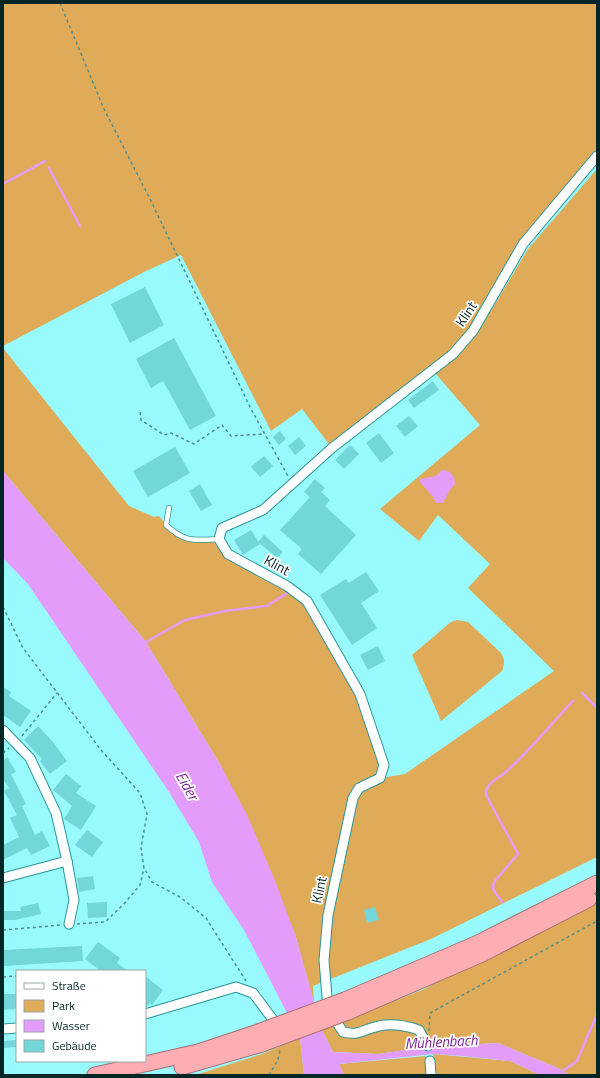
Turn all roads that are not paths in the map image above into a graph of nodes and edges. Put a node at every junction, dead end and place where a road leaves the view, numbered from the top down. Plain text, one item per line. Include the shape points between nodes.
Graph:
1 (597, 156) edge
2 (168, 508) dead end
3 (219, 539) junction
4 (3, 730) edge
5 (68, 861) junction
6 (3, 878) edge
7 (597, 883) edge
8 (597, 894) edge
9 (69, 924) road end
10 (346, 1006) junction
11 (146, 1014) edge
12 (16, 1028) edge
13 (3, 1029) edge
14 (260, 1038) junction
15 (281, 1044) road end
16 (428, 1046) road end
17 (430, 1061) dead end
18 (95, 1075) edge
19 (146, 1075) edge
20 (431, 1075) edge

1 - 3 street, Klint via 523,244 479,321 453,354 332,448 263,510 222,528
2 - 3 lane via 166,526 177,536 190,541
3 - 16 street, Klint via 228,554 287,586 307,601 360,694 384,765 380,778 359,788 353,798 328,914 324,960 328,1009 343,1032 354,1034 379,1026 406,1025 419,1030
4 - 5 street via 30,758 56,813
5 - 6 street
5 - 9 street via 74,900
7 - 10 highway
8 - 10 highway via 482,954
10 - 14 highway, bridge
11 - 15 street via 236,987 253,993 274,1021
12 - 13 street
14 - 18 highway
14 - 19 highway via 201,1062
17 - 20 street

